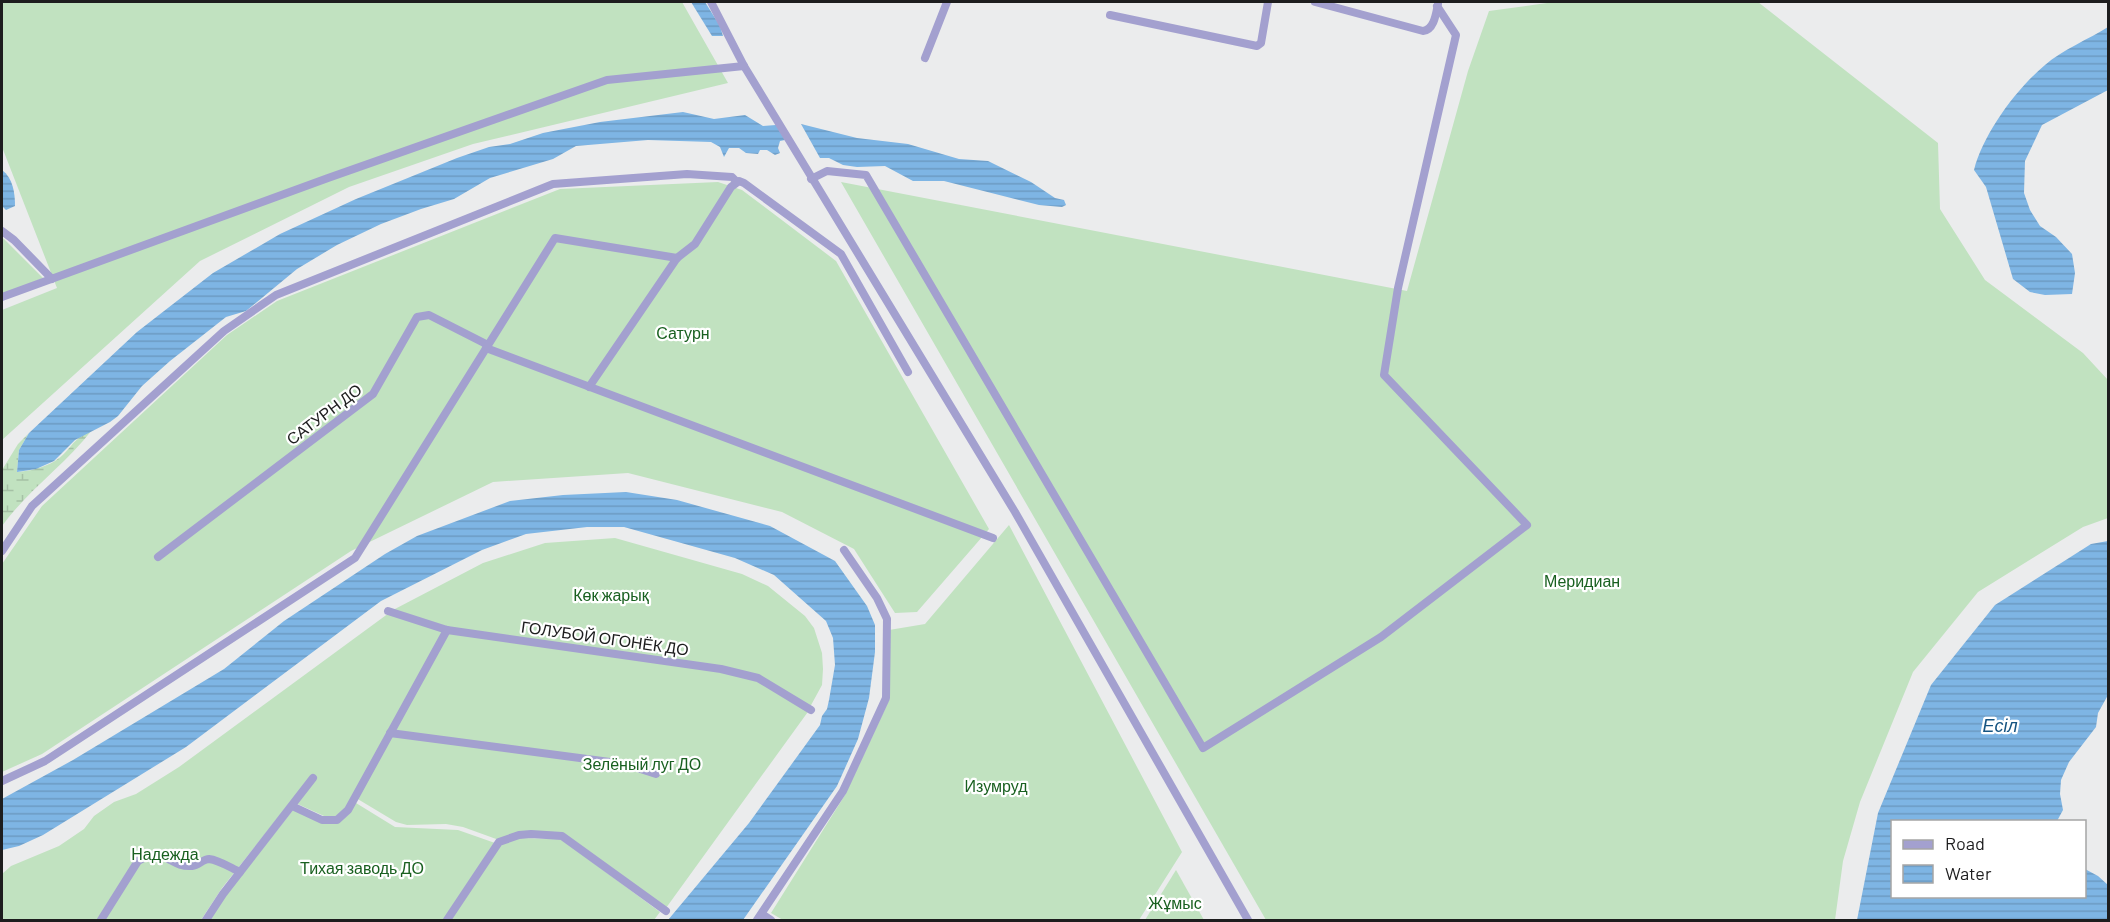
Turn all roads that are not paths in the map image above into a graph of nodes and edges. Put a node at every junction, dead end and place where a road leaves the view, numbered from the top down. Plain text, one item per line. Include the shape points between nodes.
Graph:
1 (711, 2) edge
2 (947, 2) edge
3 (1268, 2) edge
4 (1316, 2) edge
5 (1437, 4) edge
6 (1110, 15) dead end
7 (925, 58) dead end
8 (744, 66) junction
9 (811, 179) junction
10 (737, 182) junction
11 (2, 231) edge
12 (677, 258) junction
13 (52, 279) junction
14 (2, 297) edge
15 (487, 347) junction
16 (908, 372) dead end
17 (589, 387) junction
18 (993, 538) dead end
19 (844, 550) dead end
20 (2, 551) edge
21 (158, 557) dead end
22 (388, 611) dead end
23 (447, 630) junction
24 (811, 710) dead end
25 (390, 733) junction
26 (656, 774) dead end
27 (313, 778) dead end
28 (2, 781) edge
29 (292, 806) junction
30 (240, 872) junction
31 (666, 911) dead end
32 (759, 917) edge
33 (101, 921) edge
34 (206, 921) edge
35 (447, 921) edge
36 (771, 921) edge
37 (1248, 921) edge

1 - 8 street
2 - 7 street
3 - 6 street via 1261,43 1257,46
4 - 5 street via 1423,31 1432,26
5 - 9 street via 1456,35 1398,288 1384,375 1527,525 1381,637 1203,748 866,175 827,171
8 - 9 street
8 - 13 street via 607,80
9 - 37 street via 1015,512
10 - 12 street via 695,244
10 - 16 street via 744,183 841,254
10 - 20 street via 732,177 687,174 553,184 276,295 224,331 32,506
11 - 13 street
12 - 15 street via 555,238
12 - 17 street
13 - 14 street
15 - 17 street
15 - 21 street, САТУРН ДО via 429,315 417,317 373,394
15 - 28 street via 355,558 45,762
17 - 18 street
19 - 32 street via 887,619 886,698 843,791
22 - 23 street, ГОЛУБОЙ ОГОНЁК ДО
23 - 24 street, ГОЛУБОЙ ОГОНЁК ДО via 721,669 758,678
23 - 25 street
25 - 26 street via 625,764
25 - 29 street via 348,810 337,820 322,820
27 - 29 street
29 - 30 street
30 - 33 street via 211,859 193,866 157,854 147,856 138,861
30 - 34 street
31 - 35 street via 562,836 531,834 499,842
32 - 36 street

